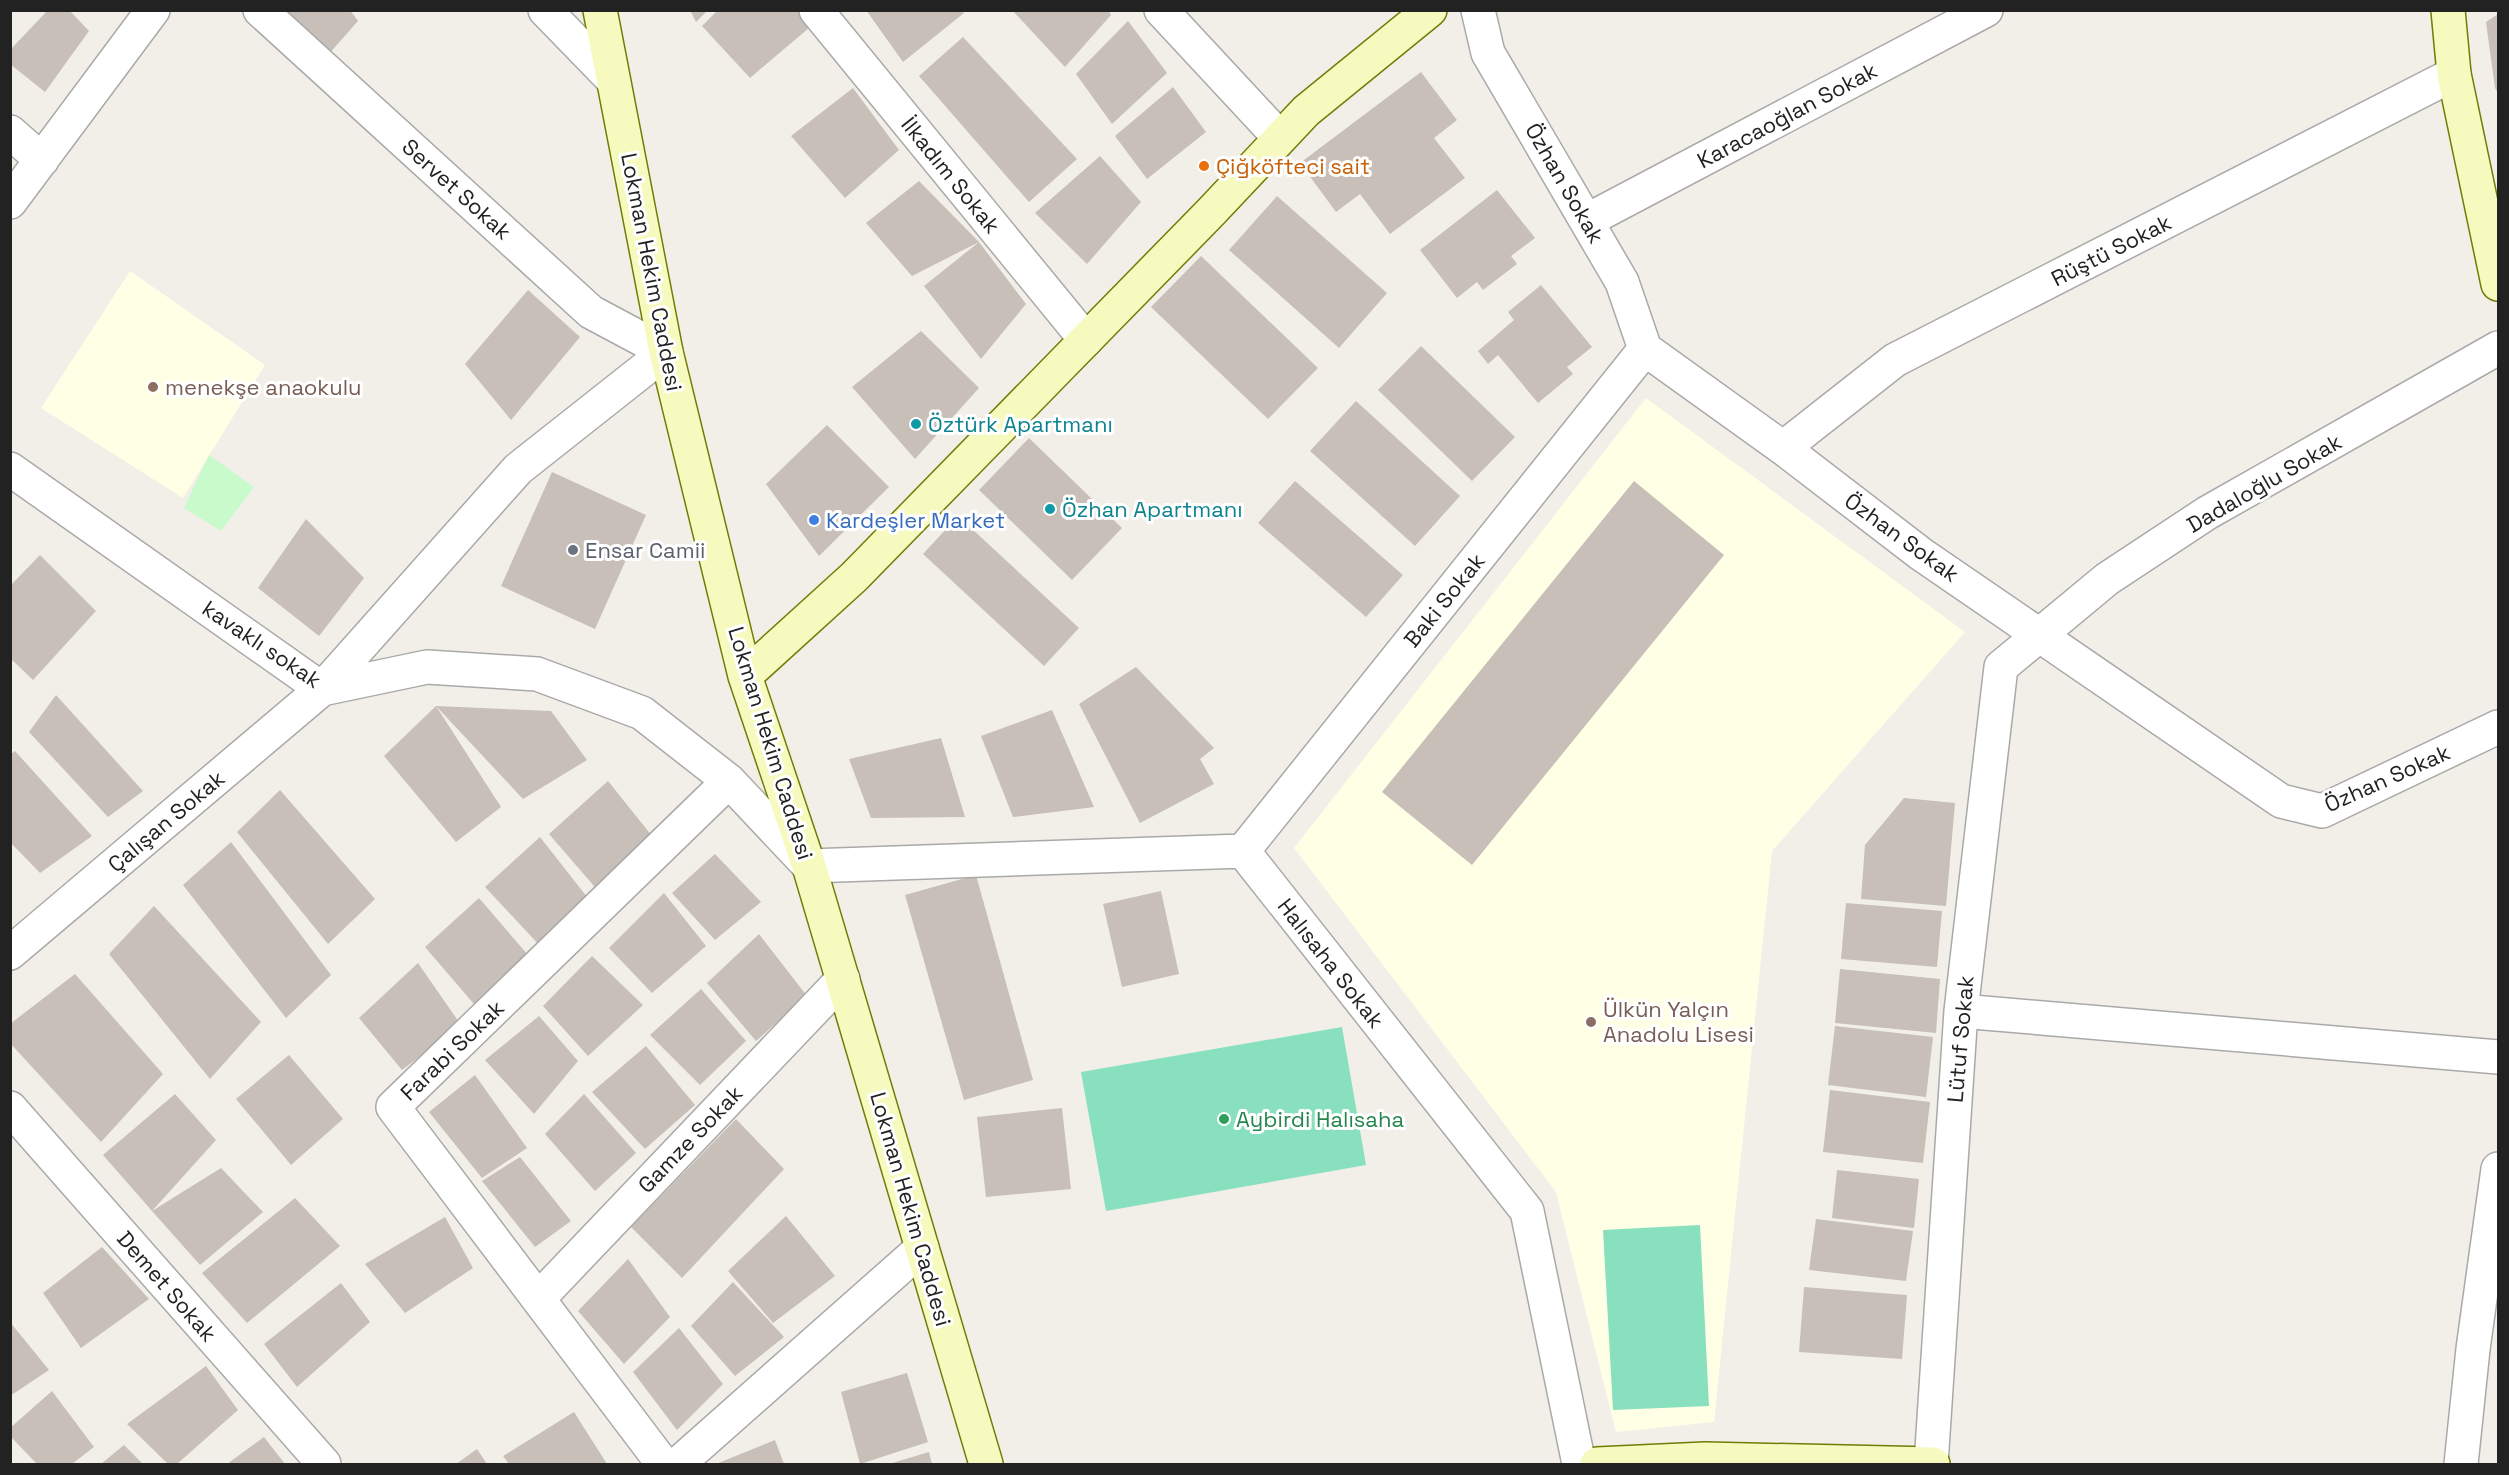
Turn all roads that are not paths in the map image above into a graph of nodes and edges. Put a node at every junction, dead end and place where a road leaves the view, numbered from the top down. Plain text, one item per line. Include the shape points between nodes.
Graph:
1 (153, 10) edge
2 (260, 10) edge
3 (545, 10) edge
4 (600, 10) edge
5 (816, 10) edge
6 (1161, 10) edge
7 (1430, 10) edge
8 (1478, 10) edge
9 (1986, 10) edge
10 (2448, 10) edge
11 (2454, 74) junction
12 (613, 80) junction
13 (10, 132) edge
14 (1280, 138) junction
15 (42, 160) junction
16 (10, 202) edge
17 (1588, 220) junction
18 (2499, 284) edge
19 (1086, 339) junction
20 (2499, 348) edge
21 (1645, 349) junction
22 (666, 352) junction
23 (1783, 448) junction
24 (10, 469) edge
25 (2040, 634) junction
26 (745, 676) junction
27 (322, 689) junction
28 (2499, 727) edge
29 (729, 781) junction
30 (1243, 851) junction
31 (809, 866) junction
32 (10, 953) edge
33 (843, 979) junction
34 (1961, 1011) junction
35 (2499, 1057) edge
36 (10, 1108) edge
37 (2499, 1169) edge
38 (922, 1248) junction
39 (538, 1299) junction
40 (324, 1464) edge
41 (663, 1464) edge
42 (678, 1464) edge
43 (986, 1464) edge
44 (1579, 1464) edge
45 (1597, 1464) edge
46 (1932, 1464) edge
47 (2461, 1464) edge

1 - 15 street
2 - 22 street, Servet Sokak via 591,312
3 - 12 street
4 - 12 street, Lokman Hekim Caddesi
5 - 19 street, İlkadım Sokak
6 - 14 street
7 - 14 street via 1306,111
8 - 17 street, Özhan Sokak via 1488,53
9 - 17 street, Karacaoğlan Sokak
10 - 11 street
11 - 18 street
11 - 23 street, Rüştü Sokak via 1895,360
12 - 22 street, Lokman Hekim Caddesi
13 - 15 street
14 - 19 street
15 - 16 street
17 - 21 street, Özhan Sokak via 1622,282
19 - 26 street via 854,577
20 - 25 street, Dadaloğlu Sokak via 2207,513 2107,579
21 - 23 street, Özhan Sokak
21 - 30 street, Baki Sokak
22 - 26 street, Lokman Hekim Caddesi
22 - 27 street, Çalışan Sokak via 518,469
23 - 25 street, Özhan Sokak via 1921,554
24 - 27 street, kavaklı sokak
25 - 28 street, Özhan Sokak via 2281,801 2322,811
25 - 34 street, Lütuf Sokak via 2001,667
26 - 31 street, Lokman Hekim Caddesi
27 - 29 street, kavaklı sokak via 427,668 537,674 642,713
27 - 32 street, Çalışan Sokak
29 - 31 street, kavaklı sokak
29 - 39 street, Farabi Sokak via 393,1107
30 - 31 street
30 - 44 street, Halısaha Sokak via 1527,1211
31 - 33 street, Lokman Hekim Caddesi
33 - 38 street, Lokman Hekim Caddesi
33 - 39 street, Gamze Sokak
34 - 35 street
34 - 46 street, Lütuf Sokak
36 - 40 street, Demet Sokak
37 - 47 street
38 - 42 street
38 - 43 street, Lokman Hekim Caddesi
39 - 41 street, Farabi Sokak
45 - 46 street via 1705,1459

